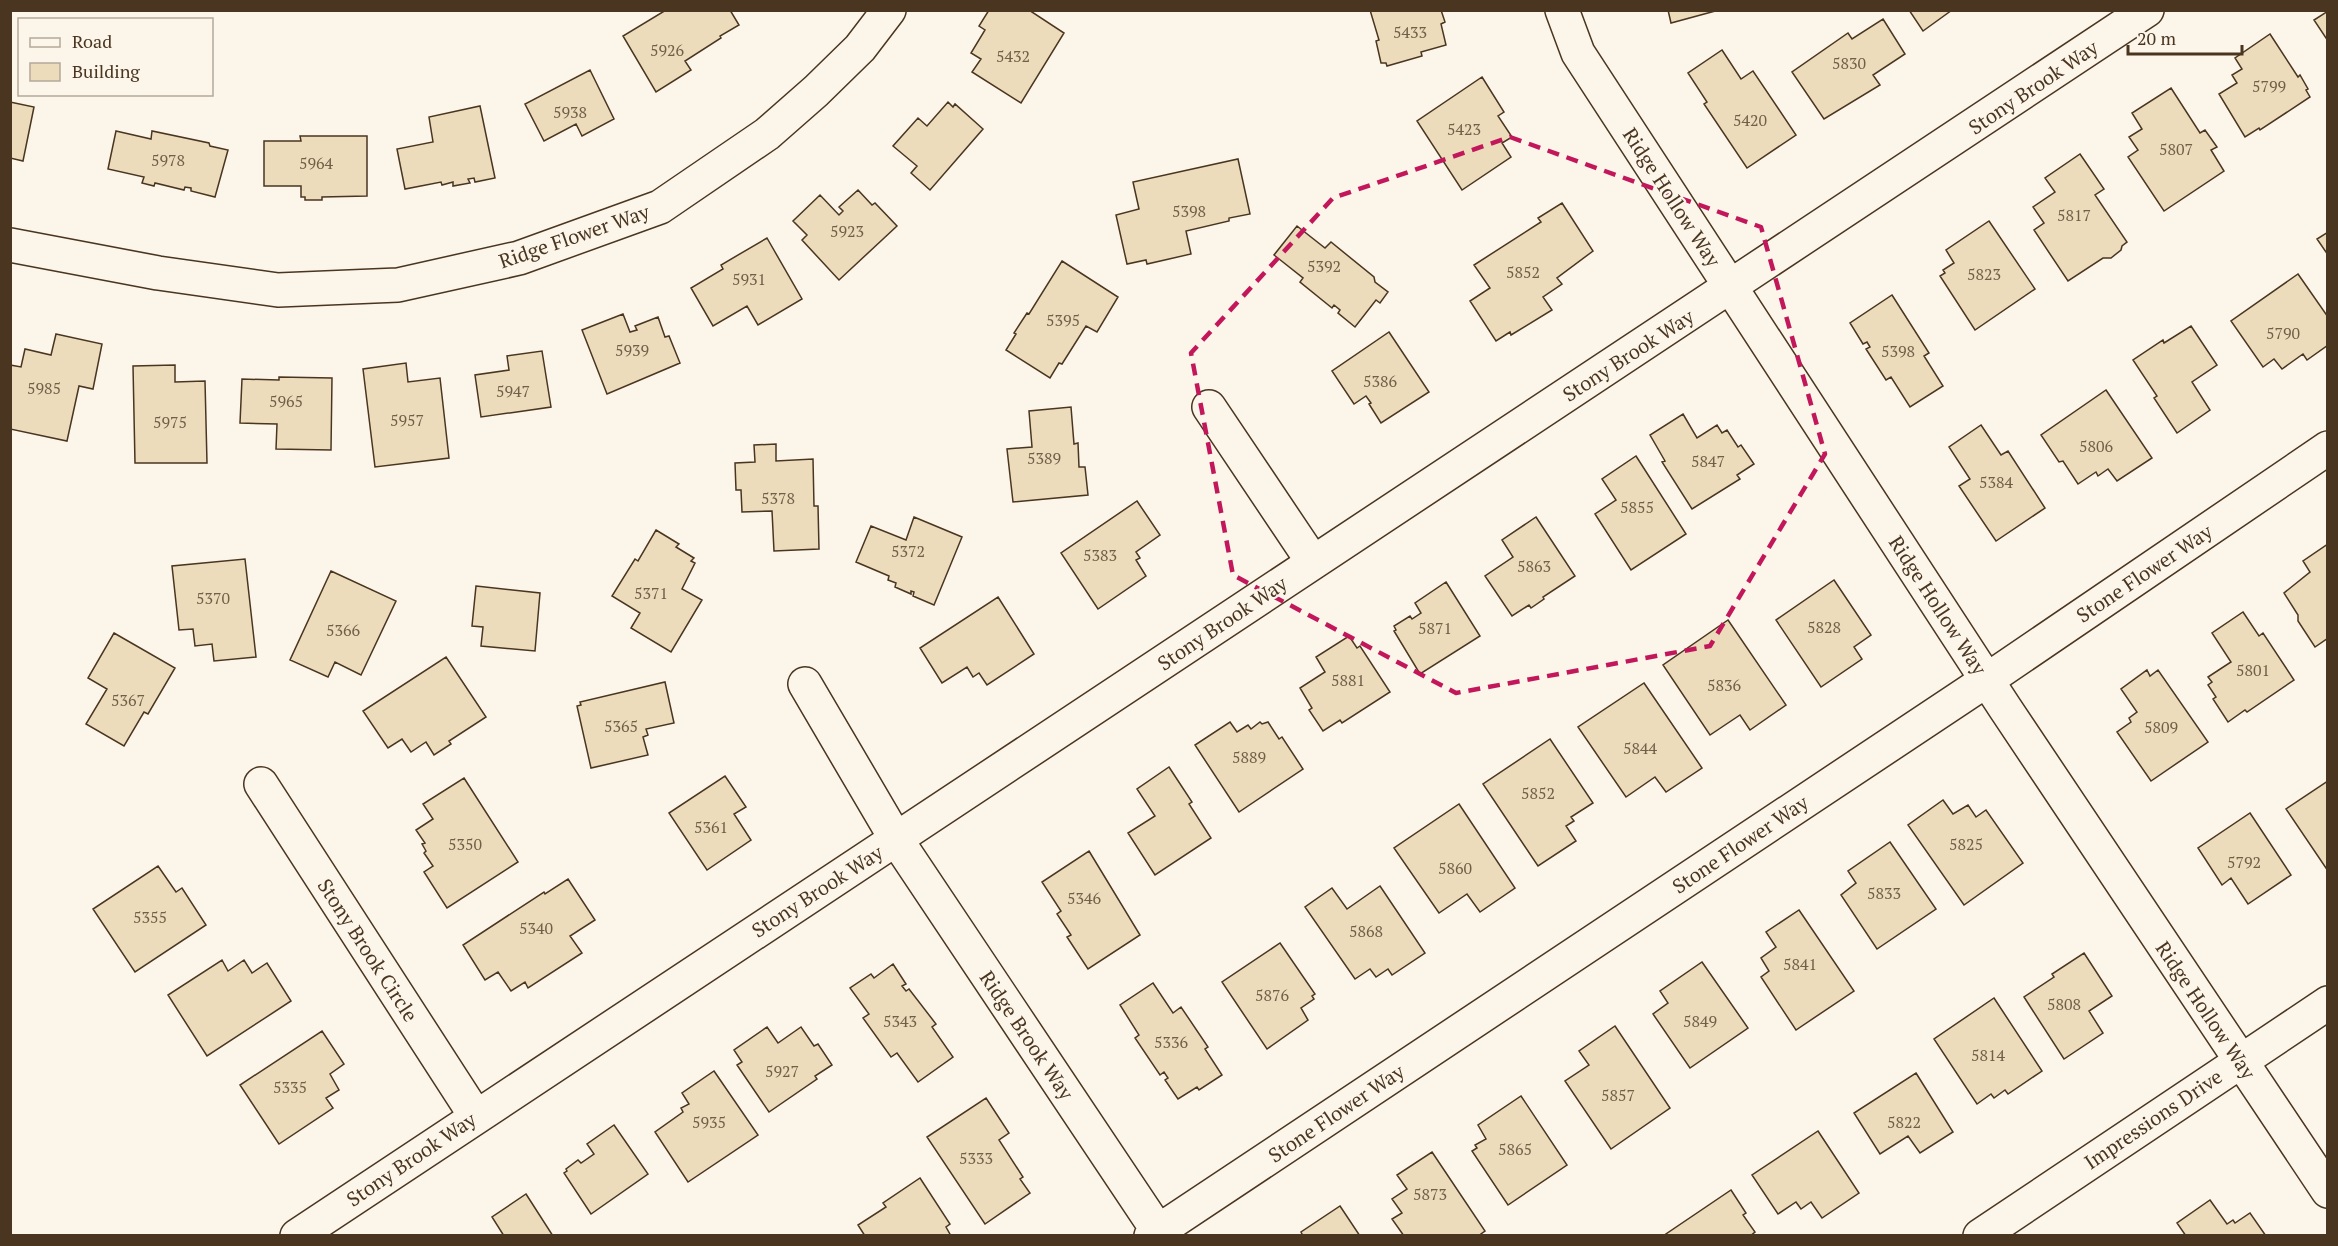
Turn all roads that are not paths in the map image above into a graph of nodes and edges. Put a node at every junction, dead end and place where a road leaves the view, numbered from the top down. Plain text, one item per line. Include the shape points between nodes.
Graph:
1 (889, 10) edge
2 (1562, 10) edge
3 (2148, 10) edge
4 (10, 245) edge
5 (1731, 287) junction
6 (1209, 407) dead end
7 (2328, 448) edge
8 (1313, 562) junction
9 (1987, 680) junction
10 (805, 684) dead end
11 (261, 784) dead end
12 (896, 839) junction
13 (2328, 1003) edge
14 (2240, 1060) junction
15 (476, 1115) junction
16 (2328, 1191) edge
17 (1154, 1233) edge
18 (297, 1236) edge
19 (1980, 1236) edge

1 - 4 street, Ridge Flower Way via 860,48 767,134 660,207 519,258 398,285 278,290 158,273
2 - 5 street, Ridge Hollow Way via 1578,53
3 - 5 street, Stony Brook Way
5 - 8 street, Stony Brook Way
5 - 9 street, Ridge Hollow Way
6 - 8 street
7 - 9 street, Stone Flower Way
8 - 12 street, Stony Brook Way
9 - 14 street, Ridge Hollow Way
9 - 17 street, Stone Flower Way
10 - 12 street, Ridge Brook Way
11 - 15 street, Stony Brook Circle
12 - 15 street, Stony Brook Way
12 - 17 street, Ridge Brook Way
13 - 14 street, Impressions Drive
14 - 16 street, Ridge Hollow Way
14 - 19 street, Impressions Drive
15 - 18 street, Stony Brook Way

